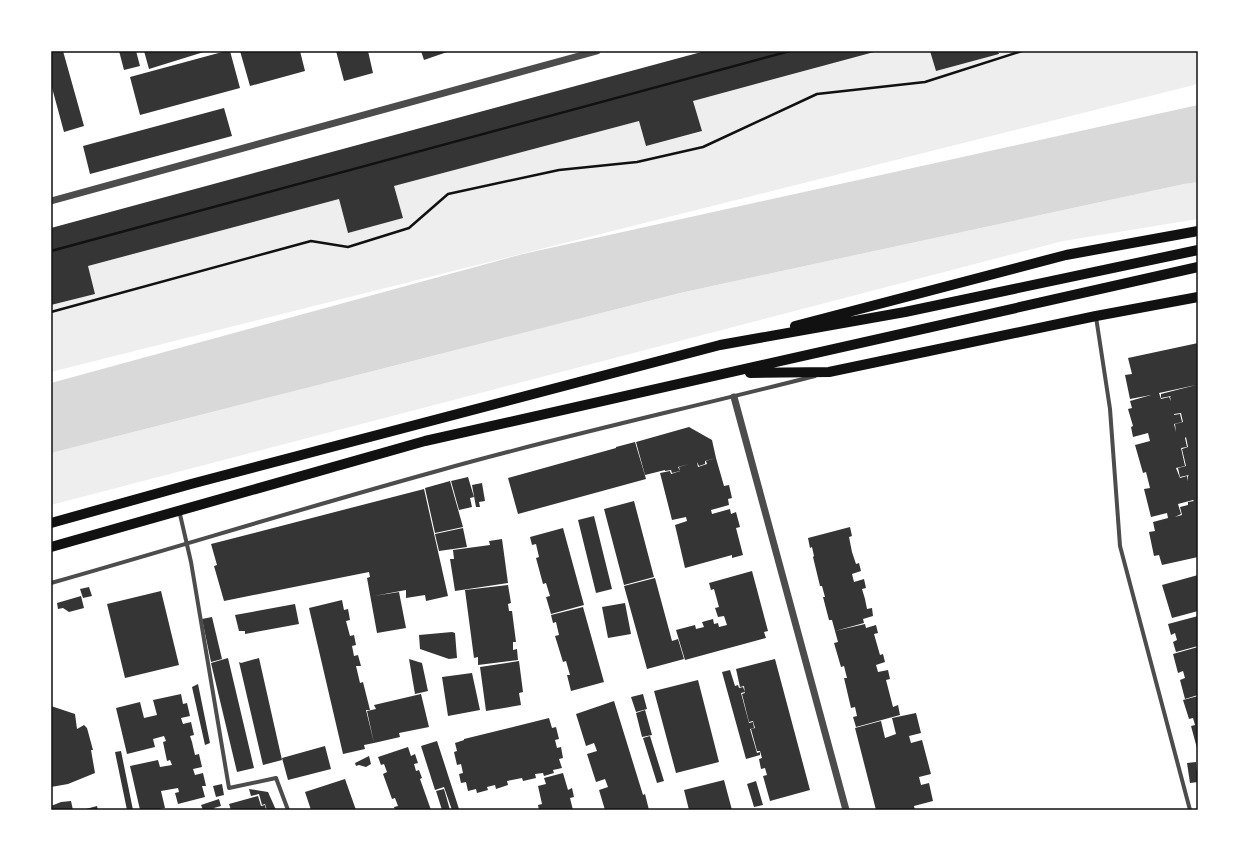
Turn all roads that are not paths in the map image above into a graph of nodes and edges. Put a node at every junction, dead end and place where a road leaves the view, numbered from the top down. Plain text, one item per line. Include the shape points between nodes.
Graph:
1 (597, 51) edge
2 (51, 201) edge
3 (1198, 230) edge
4 (1198, 250) edge
5 (1198, 268) edge
6 (1198, 297) edge
7 (1096, 316) junction
8 (720, 345) junction
9 (829, 372) junction
10 (730, 373) junction
11 (734, 397) junction
12 (179, 510) junction
13 (51, 523) edge
14 (187, 544) junction
15 (51, 547) edge
16 (51, 582) edge
17 (288, 810) edge
18 (846, 810) edge
19 (1190, 810) edge

1 - 2 street
3 - 8 main road via 1066,255
4 - 8 main road via 905,312
5 - 10 main road
6 - 7 main road
7 - 9 main road
7 - 19 street via 1110,410 1120,546
8 - 13 main road
9 - 10 main road
9 - 11 street
10 - 12 main road via 425,441
11 - 14 street via 556,439
11 - 18 street
12 - 14 street
12 - 15 main road
14 - 16 street
14 - 17 street via 229,788 276,778

